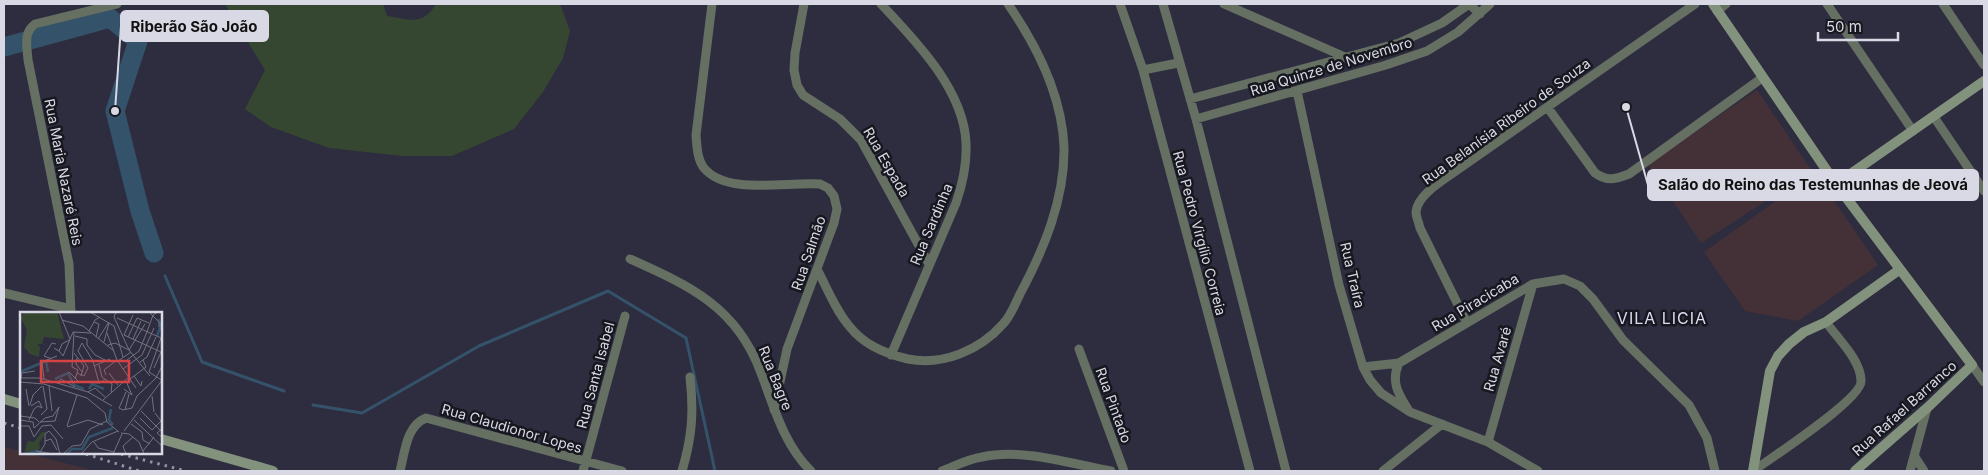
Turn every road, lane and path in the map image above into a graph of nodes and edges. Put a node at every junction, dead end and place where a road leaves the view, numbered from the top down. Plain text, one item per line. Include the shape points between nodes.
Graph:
1 (117, 4) edge
2 (712, 4) edge
3 (804, 4) edge
4 (881, 4) edge
5 (1008, 4) edge
6 (1120, 4) edge
7 (1224, 4) edge
8 (1469, 4) edge
9 (1490, 4) edge
10 (1695, 4) edge
11 (1726, 4) edge
12 (1827, 4) edge
13 (1943, 4) edge
14 (1165, 5) edge
15 (1715, 7) edge
16 (1480, 14) junction
17 (1344, 57) junction
18 (1178, 63) junction
19 (1984, 65) edge
20 (1143, 70) junction
21 (1762, 78) junction
22 (1984, 81) edge
23 (1297, 91) junction
24 (1190, 99) junction
25 (1548, 108) junction
26 (1934, 117) junction
27 (1196, 120) junction
28 (1913, 131) junction
29 (1836, 184) junction
30 (1984, 192) edge
31 (630, 259) dead end
32 (929, 264) junction
33 (1899, 270) junction
34 (818, 271) junction
35 (1533, 284) junction
36 (4, 293) edge
37 (71, 312) edge
38 (625, 316) dead end
39 (1826, 322) junction
40 (1468, 323) junction
41 (1079, 349) dead end
42 (891, 355) junction
43 (1398, 363) junction
44 (1972, 365) junction
45 (1363, 367) junction
46 (690, 377) dead end
47 (1984, 382) edge
48 (4, 399) edge
49 (20, 404) edge
50 (1927, 408) junction
51 (774, 410) junction
52 (1410, 412) junction
53 (1442, 424) junction
54 (162, 439) edge
55 (1488, 442) junction
56 (1915, 458) junction
57 (584, 467) edge
58 (273, 471) edge
59 (400, 471) edge
60 (622, 471) edge
61 (682, 471) edge
62 (811, 471) edge
63 (942, 471) edge
64 (1111, 471) edge
65 (1124, 471) edge
66 (1250, 471) edge
67 (1286, 471) edge
68 (1383, 471) edge
69 (1538, 471) edge
70 (1715, 471) edge
71 (1753, 471) edge
72 (1855, 471) edge
73 (1910, 471) edge
74 (1924, 471) edge

1 - 37 street, Rua Maria Nazaré Reis via 35,24 26,35 28,60 69,264
2 - 34 street, Rua Salmão via 700,86 696,134 698,156 704,168 716,177 738,184 807,183 828,188 837,209
3 - 32 street, Rua Espada via 795,53 797,85 803,95 840,119 861,140
4 - 32 street, Rua Sardinha via 907,31 946,83 959,112 966,141 964,181
5 - 42 street via 1034,44 1057,105 1064,146 1063,178 1052,223 1031,274 1005,323 986,340 969,351 947,358 916,360
6 - 20 street, Rua Pedro Virgílio Correia
7 - 17 street
8 - 16 street
8 - 17 street, Rua Quinze de Novembro via 1420,35
9 - 16 street, Rua Quinze de Novembro
10 - 25 street, Rua Belanísia Ribeiro de Souza
11 - 15 street
12 - 28 street
13 - 19 street
14 - 18 street, Rua Pedro Virgílio Correia
15 - 21 street
16 - 23 street, Rua Quinze de Novembro via 1427,51
17 - 24 street, Rua Quinze de Novembro
18 - 20 street
18 - 24 street, Rua Pedro Virgílio Correia
20 - 66 street, Rua Pedro Virgílio Correia
21 - 25 street via 1629,174 1616,179 1604,179 1596,173
21 - 29 street
22 - 26 street
23 - 27 street, Rua Quinze de Novembro
23 - 45 street, Rua Traíra via 1339,285
24 - 27 street, Rua Pedro Virgílio Correia
25 - 40 street, Rua Belanísia Ribeiro de Souza via 1460,168 1418,205 1416,214 1420,228
26 - 28 street
26 - 30 street
27 - 67 street, Rua Pedro Virgílio Correia
28 - 29 street
29 - 33 street
31 - 51 street, Rua Bagre via 681,282 730,317 761,371
32 - 42 street, Rua Sardinha
33 - 39 street
33 - 44 street
34 - 42 street via 850,328 866,343
34 - 51 street, Rua Salmão via 787,349
35 - 40 street, Rua Piracicaba
35 - 55 street, Rua Avaré
35 - 70 street, Rua Piracicaba via 1564,279 1580,286 1593,299 1623,340 1689,405 1707,438
36 - 37 street
38 - 57 street, Rua Santa Isabel
39 - 71 street via 1804,332 1789,344 1770,371
39 - 71 street via 1856,363 1860,388 1851,399
40 - 43 street, Rua Piracicaba
41 - 65 street, Rua Pintado
43 - 45 street, Rua Piracicaba
43 - 52 street via 1394,373 1395,384
44 - 47 street
44 - 50 street, Rua Rafael Barranco
45 - 52 street, Rua Traíra via 1380,393
46 - 61 street via 692,427
48 - 49 street
50 - 56 street
50 - 72 street, Rua Rafael Barranco
51 - 62 street, Rua Bagre via 795,452
52 - 53 street, Rua Traíra
53 - 55 street, Rua Traíra
53 - 68 street
54 - 58 street
55 - 69 street, Rua Traíra
56 - 73 street
56 - 74 street
57 - 59 street, Rua Claudionor Lopes via 426,418 416,422 411,432
57 - 60 street, Rua Claudionor Lopes
63 - 64 street via 982,457 1000,455

